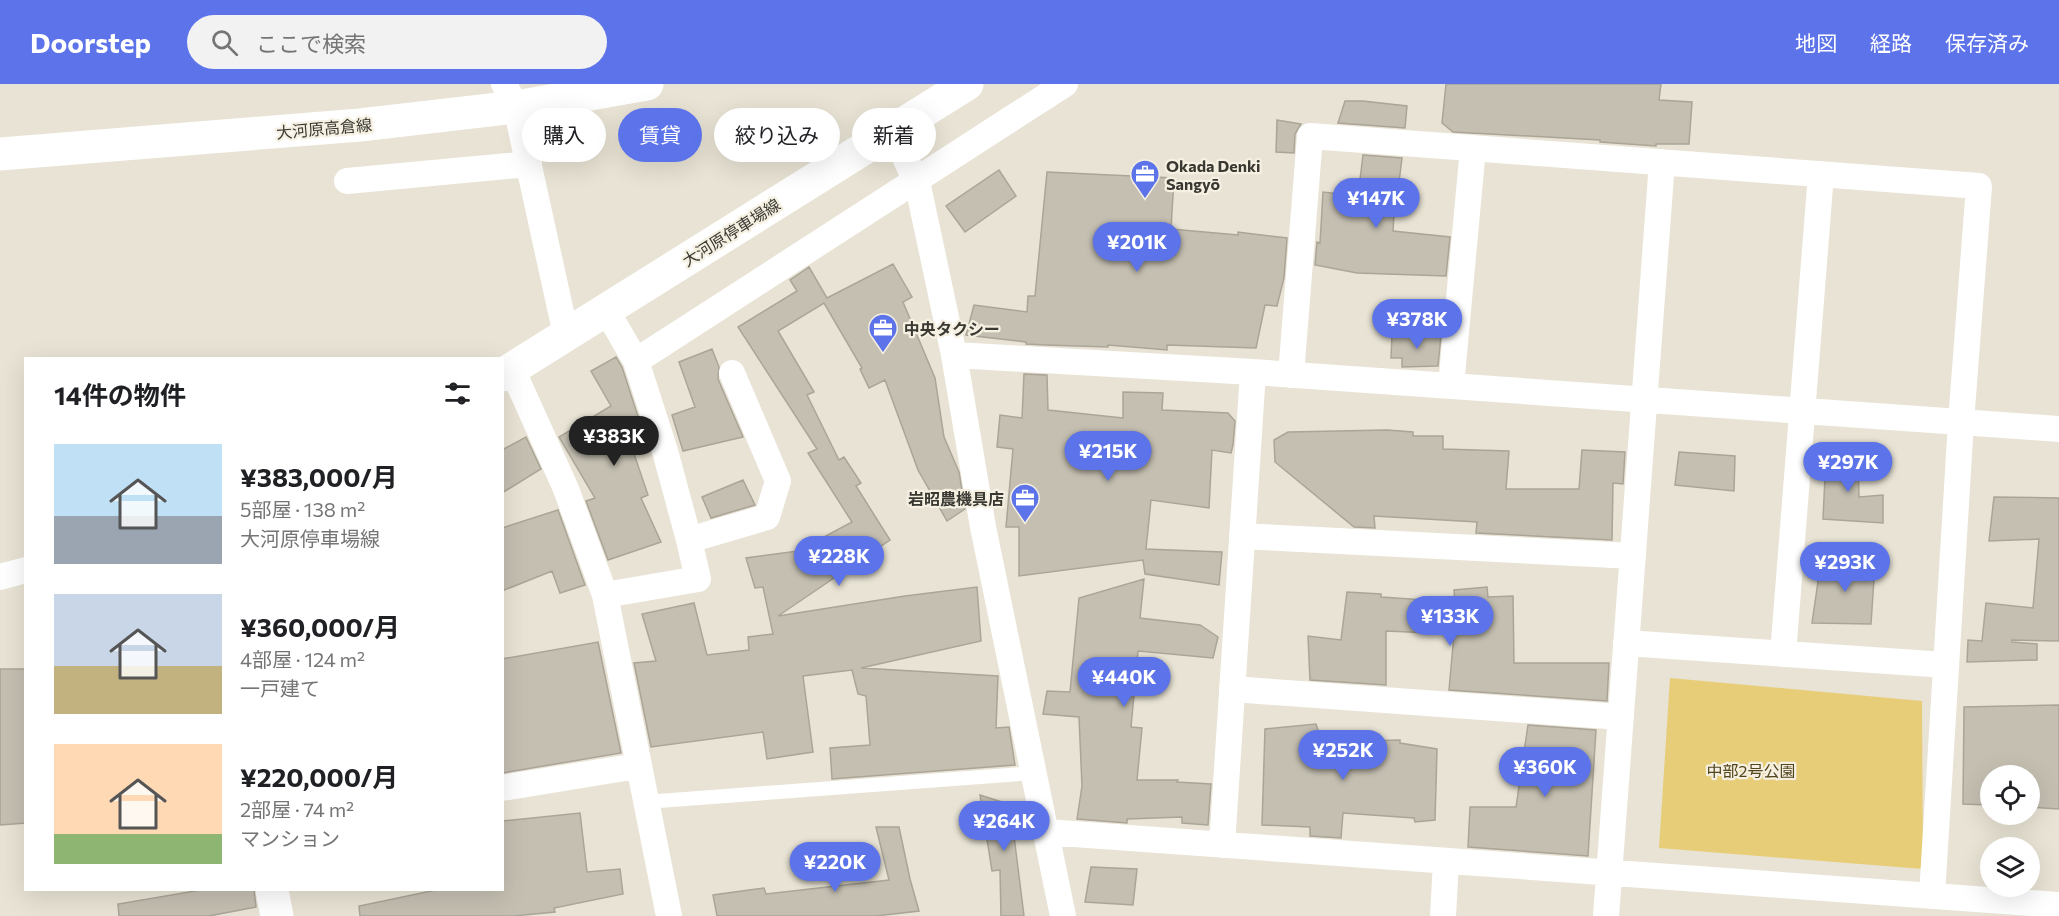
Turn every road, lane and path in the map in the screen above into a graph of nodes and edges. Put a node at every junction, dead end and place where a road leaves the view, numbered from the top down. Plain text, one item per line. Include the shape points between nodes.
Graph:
1 (1065, 84) edge
2 (642, 85) edge
3 (954, 88) edge
4 (510, 95) edge
5 (926, 108) edge
6 (1473, 148) junction
7 (0, 154) edge
8 (852, 157) edge
9 (907, 162) edge
10 (1662, 162) junction
11 (528, 164) junction
12 (1821, 174) junction
13 (347, 181) dead end
14 (915, 181) junction
15 (606, 310) junction
16 (566, 335) junction
17 (954, 355) junction
18 (636, 361) junction
19 (507, 372) edge
20 (1253, 372) junction
21 (732, 373) dead end
22 (1291, 375) junction
23 (1451, 386) junction
24 (1645, 400) junction
25 (1803, 411) junction
26 (1961, 422) junction
27 (2059, 429) edge
28 (1242, 536) junction
29 (689, 540) junction
30 (1633, 556) junction
31 (24, 571) edge
32 (0, 578) edge
33 (604, 596) junction
34 (1626, 643) junction
35 (1783, 654) junction
36 (1946, 665) junction
37 (1232, 689) junction
38 (1621, 717) junction
39 (637, 766) junction
40 (1034, 773) junction
41 (504, 788) edge
42 (645, 801) junction
43 (1046, 832) junction
44 (1222, 845) junction
45 (1446, 862) junction
46 (1609, 873) junction
47 (272, 891) edge
48 (1932, 896) junction
49 (2059, 905) edge
50 (277, 916) edge
51 (669, 916) edge
52 (1063, 916) edge
53 (1443, 916) edge
54 (1606, 916) edge

1 - 14 street
2 - 4 main road, 大河原高倉線
3 - 5 main road, 大河原停車場線
4 - 7 main road, 大河原高倉線 via 360,125
4 - 11 street
6 - 10 street
6 - 22 street via 1310,135
6 - 23 street
8 - 15 main road, 大河原停車場線
9 - 14 street
10 - 12 street
10 - 24 street
11 - 13 street
11 - 16 street
12 - 25 street
12 - 26 street via 1979,186
14 - 17 street
14 - 18 street
15 - 16 main road, 大河原停車場線
15 - 18 street
16 - 19 main road, 大河原停車場線
17 - 20 street
17 - 40 street via 983,527
18 - 29 street via 666,451
19 - 33 street via 566,489
20 - 22 street
20 - 28 street
21 - 29 street via 778,481 767,517
22 - 23 street
23 - 24 street
24 - 25 street
24 - 30 street
25 - 26 street
25 - 35 street
26 - 27 street
26 - 36 street
28 - 30 street
28 - 37 street
29 - 33 street via 698,579
30 - 34 street
31 - 32 street
33 - 39 street
34 - 35 street
34 - 38 street
35 - 36 street
36 - 48 street
37 - 38 street
37 - 44 street
38 - 46 street
39 - 41 street
39 - 42 street
40 - 42 lane
40 - 43 street
42 - 51 street
43 - 44 street
43 - 52 street
44 - 45 street
45 - 46 street
45 - 53 street
46 - 48 street
46 - 54 street
47 - 50 main road
48 - 49 street

